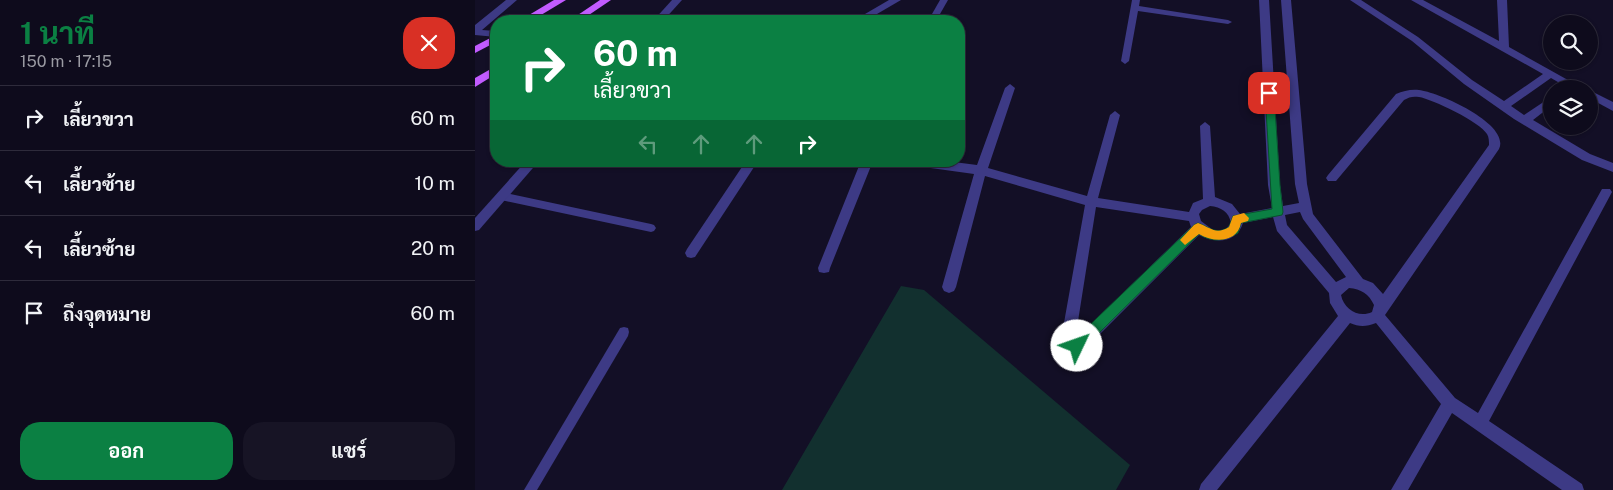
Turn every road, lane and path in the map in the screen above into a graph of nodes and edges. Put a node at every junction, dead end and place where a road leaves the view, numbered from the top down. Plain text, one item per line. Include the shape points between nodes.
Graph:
1 (511, 0) edge
2 (561, 0) edge
3 (606, 0) edge
4 (677, 0) edge
5 (896, 0) edge
6 (944, 0) edge
7 (1264, 0) edge
8 (1286, 0) edge
9 (1355, 0) edge
10 (1416, 0) edge
11 (1502, 0) edge
12 (1135, 4) edge
13 (494, 15) edge
14 (535, 15) edge
15 (583, 15) edge
16 (663, 15) edge
17 (869, 15) edge
18 (936, 15) edge
19 (490, 18) edge
20 (1228, 22) dead end
21 (475, 31) edge
22 (490, 35) edge
23 (490, 40) edge
24 (1504, 47) junction
25 (475, 50) edge
26 (1125, 61) dead end
27 (490, 73) edge
28 (1551, 73) junction
29 (1562, 80) edge
30 (475, 82) edge
31 (1010, 88) dead end
32 (1598, 99) edge
33 (1504, 106) junction
34 (1543, 107) edge
35 (1613, 107) edge
36 (1115, 116) dead end
37 (1525, 120) junction
38 (1205, 126) dead end
39 (528, 167) edge
40 (748, 167) edge
41 (865, 167) edge
42 (957, 167) edge
43 (1613, 168) edge
44 (981, 170) junction
45 (1332, 178) dead end
46 (1606, 192) dead end
47 (501, 196) junction
48 (1209, 201) junction
49 (1091, 202) junction
50 (1304, 207) junction
51 (1278, 212) junction
52 (1237, 219) junction
53 (1195, 222) junction
54 (475, 226) edge
55 (651, 228) dead end
56 (691, 253) dead end
57 (824, 268) dead end
58 (1358, 283) junction
59 (949, 287) dead end
60 (1335, 292) junction
61 (1379, 312) junction
62 (1347, 316) junction
63 (624, 332) dead end
64 (1450, 403) junction
65 (1480, 424) junction
66 (530, 490) edge
67 (1207, 490) edge
68 (1399, 490) edge
69 (1577, 490) edge

1 - 13 street
2 - 14 main road
3 - 15 main road
4 - 16 street
5 - 17 street
6 - 18 lane
7 - 51 street
8 - 50 street
9 - 33 street via 1415,39
10 - 24 street
11 - 24 street
12 - 20 lane
12 - 26 lane
19 - 21 street
21 - 22 street
23 - 25 main road
24 - 28 street
27 - 30 main road
28 - 29 street
28 - 33 street
31 - 44 street
32 - 35 street
33 - 37 street
34 - 37 street
36 - 49 street
37 - 43 street via 1586,157
38 - 48 street
39 - 47 street
40 - 56 street
41 - 57 street
42 - 44 street
44 - 49 street
44 - 59 street
45 - 61 street via 1405,94 1426,94 1484,125 1493,135 1495,146
46 - 65 street
47 - 54 street
47 - 55 lane
48 - 52 street via 1224,204
48 - 53 street via 1197,206
49 - 53 street
49 - 53 street via 1069,334 1077,346
50 - 51 street
50 - 58 street via 1307,216
51 - 52 street
51 - 60 street via 1281,227
52 - 53 street via 1234,229 1224,236 1210,235
58 - 60 street via 1347,282
58 - 61 street via 1375,292 1379,298
60 - 62 street via 1338,307
61 - 62 street via 1366,322
61 - 64 street
62 - 67 street
63 - 66 lane
64 - 65 street
64 - 68 street
65 - 69 street

